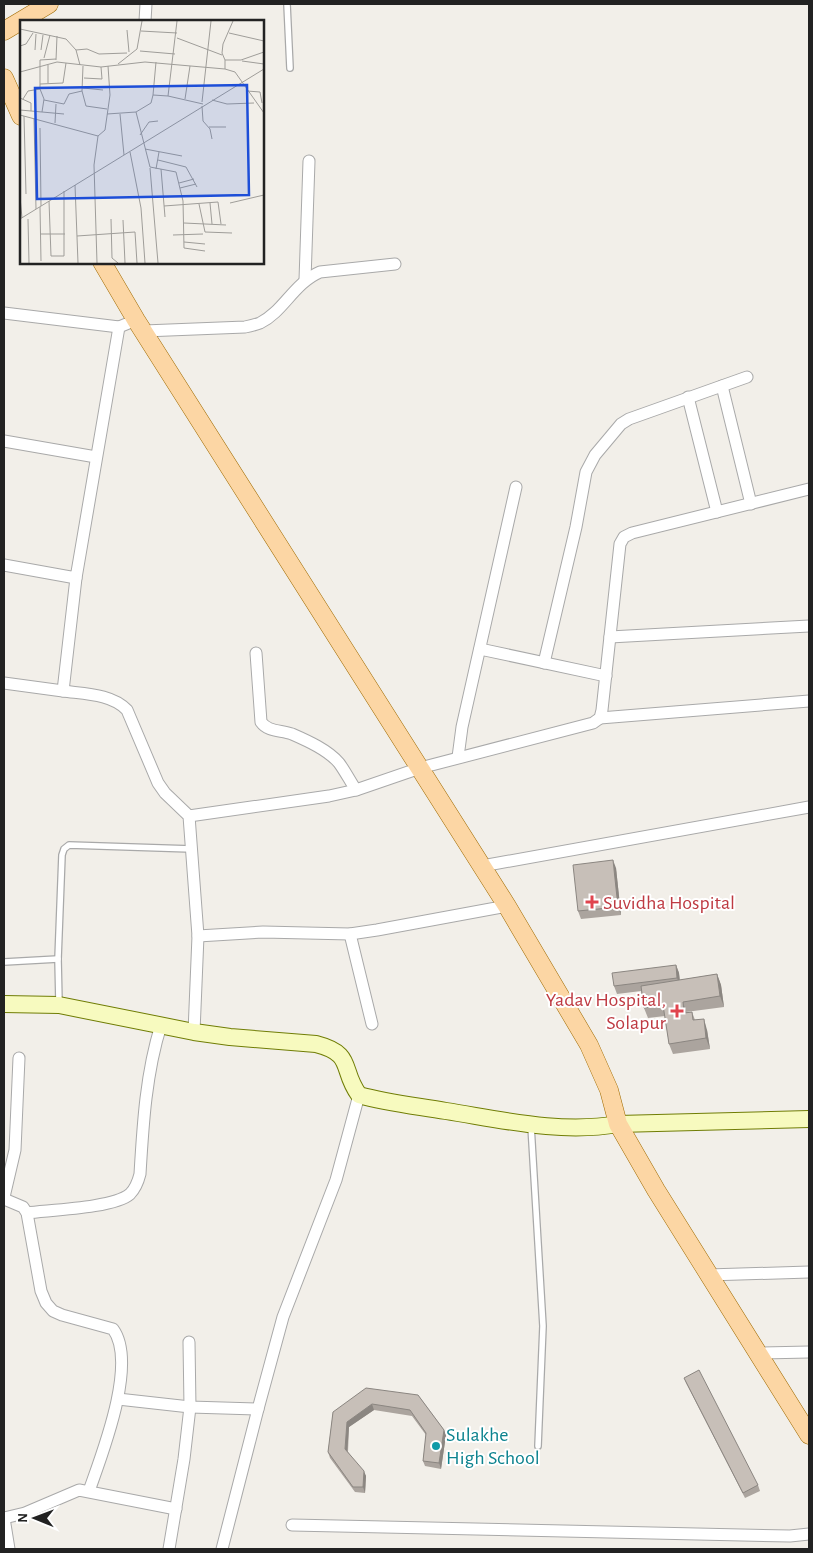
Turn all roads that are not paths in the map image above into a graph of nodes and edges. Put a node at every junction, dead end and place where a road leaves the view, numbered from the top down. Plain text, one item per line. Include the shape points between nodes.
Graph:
1 (49, 4) edge
2 (146, 4) edge
3 (287, 4) edge
4 (22, 20) edge
5 (145, 20) edge
6 (20, 21) edge
7 (4, 31) edge
8 (290, 68) dead end
9 (4, 78) edge
10 (20, 114) edge
11 (309, 160) dead end
12 (103, 264) edge
13 (395, 264) dead end
14 (305, 280) junction
15 (4, 313) edge
16 (140, 326) junction
17 (119, 328) junction
18 (747, 377) dead end
19 (722, 386) junction
20 (688, 397) junction
21 (4, 441) edge
22 (96, 457) junction
23 (516, 487) dead end
24 (809, 489) edge
25 (750, 504) junction
26 (716, 512) junction
27 (4, 565) edge
28 (76, 578) junction
29 (809, 626) edge
30 (610, 637) junction
31 (480, 649) junction
32 (256, 653) dead end
33 (544, 663) junction
34 (606, 676) junction
35 (4, 683) edge
36 (63, 690) junction
37 (809, 701) edge
38 (600, 718) junction
39 (458, 757) junction
40 (420, 768) junction
41 (356, 790) junction
42 (809, 807) edge
43 (189, 816) junction
44 (192, 849) junction
45 (482, 866) junction
46 (507, 906) junction
47 (350, 934) junction
48 (198, 936) junction
49 (58, 959) junction
50 (4, 962) edge
51 (4, 1004) edge
52 (59, 1005) junction
53 (162, 1024) junction
54 (372, 1024) dead end
55 (194, 1032) junction
56 (19, 1058) dead end
57 (359, 1095) junction
58 (809, 1119) edge
59 (531, 1124) junction
60 (618, 1124) junction
61 (4, 1198) edge
62 (27, 1213) junction
63 (809, 1272) edge
64 (708, 1275) junction
65 (189, 1342) dead end
66 (809, 1352) edge
67 (758, 1353) junction
68 (118, 1399) junction
69 (190, 1407) junction
70 (258, 1409) junction
71 (809, 1434) edge
72 (538, 1446) dead end
73 (89, 1491) junction
74 (176, 1509) junction
75 (4, 1518) edge
76 (292, 1525) dead end
77 (809, 1534) edge
78 (9, 1549) edge
79 (169, 1549) edge
80 (222, 1549) edge

1 - 4 main road
2 - 5 street
3 - 8 lane
6 - 7 main road
9 - 10 main road
11 - 14 street
12 - 16 main road
13 - 14 street via 320,272
14 - 16 street via 259,324 245,327
15 - 17 street
16 - 17 street
16 - 40 main road
17 - 22 street
18 - 19 street
19 - 20 street
19 - 25 street
20 - 26 street
20 - 33 street via 621,424 589,463
21 - 22 street
22 - 28 street
23 - 31 street
24 - 25 street
25 - 26 street
26 - 30 street via 632,533 624,538 620,544
27 - 28 street
28 - 36 street
29 - 30 street
30 - 34 street
31 - 33 street
31 - 39 street
32 - 41 street via 261,722 331,756
33 - 34 street
34 - 38 street
35 - 36 street
36 - 43 street via 121,703 127,710 158,783
37 - 38 street
38 - 39 street via 593,723
39 - 40 street
40 - 41 street
40 - 45 main road
41 - 43 street
42 - 45 street
43 - 44 street
44 - 48 street
44 - 49 lane via 68,845 64,848
45 - 46 main road
46 - 47 street
46 - 60 main road via 589,1045 609,1090
47 - 48 street via 270,932
47 - 54 street
48 - 55 street
49 - 50 lane
49 - 52 lane
51 - 52 main road
52 - 53 main road
53 - 55 main road
53 - 62 street via 151,1060 137,1186 120,1200
55 - 57 main road via 330,1047 345,1060 353,1087
56 - 61 street via 15,1150
57 - 59 main road
57 - 70 street via 336,1180 283,1317
58 - 60 main road
59 - 60 main road via 596,1128
59 - 72 lane via 543,1326
60 - 64 main road
61 - 62 street via 23,1207
62 - 68 street via 46,1303 53,1311 106,1326 118,1335 122,1356
63 - 64 street
64 - 67 main road
65 - 69 street
66 - 67 street
67 - 71 main road
68 - 69 street
68 - 73 street
69 - 70 street
69 - 74 street
70 - 80 street
73 - 74 street
73 - 75 street via 71,1492 25,1513
74 - 79 street
75 - 78 street
76 - 77 street

